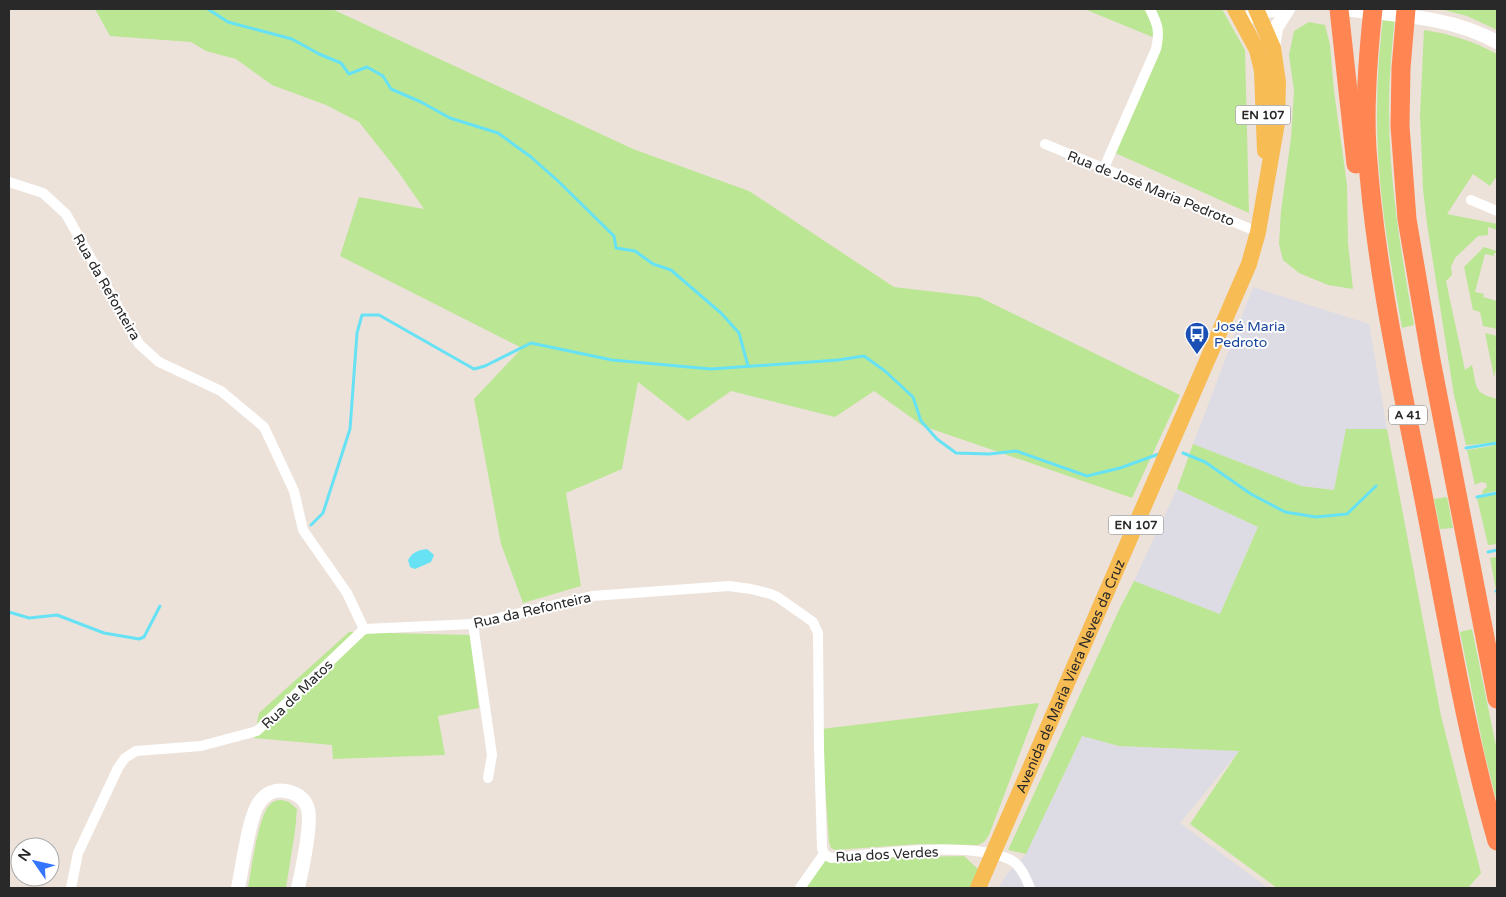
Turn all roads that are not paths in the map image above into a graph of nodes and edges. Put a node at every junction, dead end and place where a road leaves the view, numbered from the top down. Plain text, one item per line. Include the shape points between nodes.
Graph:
1 (1150, 9) edge
2 (1278, 9) edge
3 (1288, 9) edge
4 (1339, 9) edge
5 (1343, 9) edge
6 (1373, 9) edge
7 (1406, 9) edge
8 (1413, 9) edge
9 (1257, 11) edge
10 (1239, 15) edge
11 (1403, 38) junction
12 (1497, 42) edge
13 (1273, 48) junction
14 (1045, 144) dead end
15 (1104, 168) junction
16 (9, 182) edge
17 (1266, 191) junction
18 (1471, 200) dead end
19 (1497, 211) edge
20 (1258, 232) junction
21 (1375, 233) junction
22 (473, 624) junction
23 (364, 630) junction
24 (1497, 699) edge
25 (488, 778) dead end
26 (1497, 841) edge
27 (824, 854) junction
28 (993, 854) junction
29 (70, 888) edge
30 (238, 888) edge
31 (298, 888) edge
32 (800, 888) edge
33 (978, 888) edge
34 (1030, 888) edge

1 - 15 street via 1160,34 1156,49
2 - 9 main road
3 - 13 main road via 1276,28
4 - 21 highway via 1361,212
5 - 12 main road via 1448,22
6 - 21 highway, A 41 via 1367,69 1367,146
7 - 11 highway, A 41
8 - 11 highway
9 - 10 main road
9 - 13 main road, Avenida de Maria Viera Neves da Cruz / EN 107
10 - 17 main road, Avenida de Maria Viera Neves da Cruz / EN 107 via 1257,50 1262,71
11 - 24 highway, A 41 via 1400,126 1407,219
13 - 17 main road, Avenida de Maria Viera Neves da Cruz / EN 107 via 1278,82 1277,123
14 - 15 street, Rua de José Maria Pedroto
15 - 20 street, Rua de José Maria Pedroto
16 - 23 street, Rua da Refonteira via 44,193 66,214 139,344 159,362 221,390 264,427 294,491 303,530 347,593
17 - 20 main road, Avenida de Maria Viera Neves da Cruz / EN 107
18 - 19 street
20 - 28 main road, Avenida de Maria Viera Neves da Cruz / EN 107 via 1236,296
21 - 26 highway, A 41 via 1462,698
22 - 23 street, Rua da Refonteira
22 - 25 street via 492,755
22 - 27 street, Rua da Refonteira via 604,594 729,586 751,588 779,598 813,622 818,633
23 - 29 street, Rua de Matos via 257,731 201,746 136,751 124,758 78,853
27 - 28 street, Rua dos Verdes via 831,858 919,850 967,850
27 - 32 street, Rua dos Verdes
28 - 33 main road, EN 107
28 - 34 street, Rua dos Verdes via 1012,861
30 - 31 main road via 258,804 268,793 276,790 294,793 308,809

